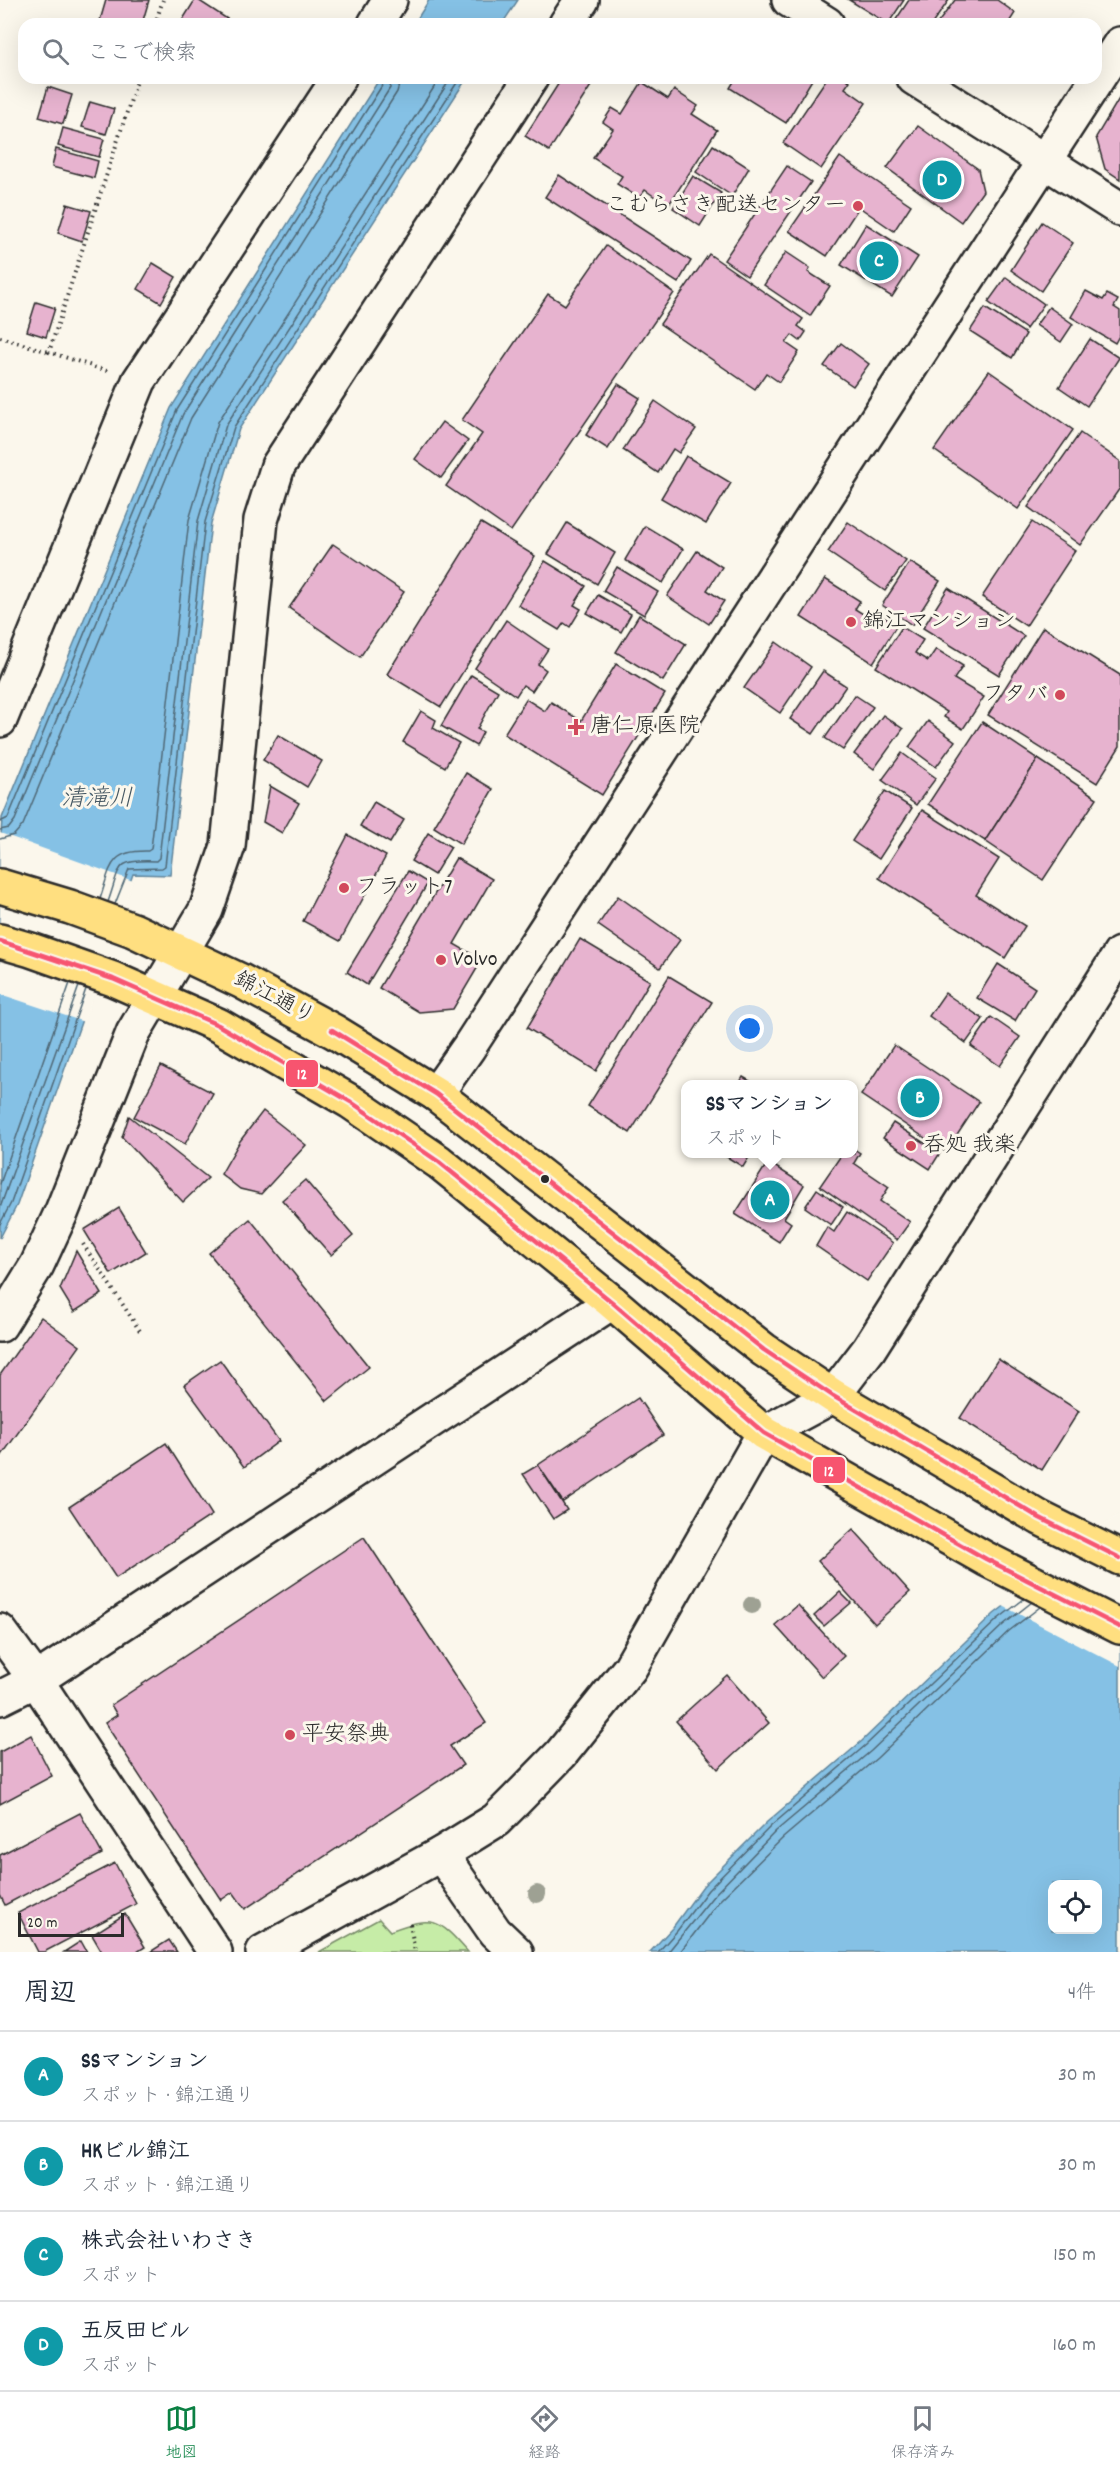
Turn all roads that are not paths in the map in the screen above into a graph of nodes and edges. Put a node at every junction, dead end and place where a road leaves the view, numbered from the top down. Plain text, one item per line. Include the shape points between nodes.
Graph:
1 (390, 0) edge
2 (582, 0) edge
3 (789, 0) edge
4 (379, 18) edge
5 (570, 18) edge
6 (818, 18) edge
7 (1120, 44) edge
8 (1102, 72) edge
9 (335, 84) edge
10 (527, 84) edge
11 (924, 84) edge
12 (1095, 84) edge
13 (1046, 161) junction
14 (1120, 209) edge
15 (0, 720) edge
16 (0, 886) edge
17 (0, 941) edge
18 (180, 953) junction
19 (1120, 954) edge
20 (154, 997) junction
21 (436, 1094) junction
22 (612, 1302) junction
23 (0, 1325) edge
24 (833, 1396) junction
25 (764, 1433) junction
26 (1120, 1558) edge
27 (1120, 1627) edge
28 (0, 1631) edge
29 (36, 1680) junction
30 (0, 1698) edge
31 (441, 1854) junction
32 (514, 1951) edge
33 (215, 1952) edge
34 (263, 1952) edge

1 - 4 street
2 - 5 street
3 - 6 street
7 - 8 street
9 - 15 street via 139,381
10 - 18 street via 278,466 261,520 228,846 206,910
11 - 13 street
12 - 13 street
13 - 14 street
13 - 21 street
16 - 18 highway, 錦江通り via 133,930
17 - 20 highway
18 - 20 street
18 - 21 highway, 錦江通り via 335,1032
19 - 24 street via 870,1349
20 - 22 highway via 225,1029 351,1102 439,1162
20 - 23 street via 133,1033 37,1265
21 - 24 highway, 錦江通り via 764,1350
22 - 25 highway
22 - 29 street
24 - 25 street
24 - 26 highway, 錦江通り via 1040,1518
25 - 27 highway via 986,1559
25 - 31 street via 630,1668 561,1755 496,1820
28 - 29 street
29 - 30 street
29 - 33 street
31 - 32 street via 495,1932
31 - 34 street

